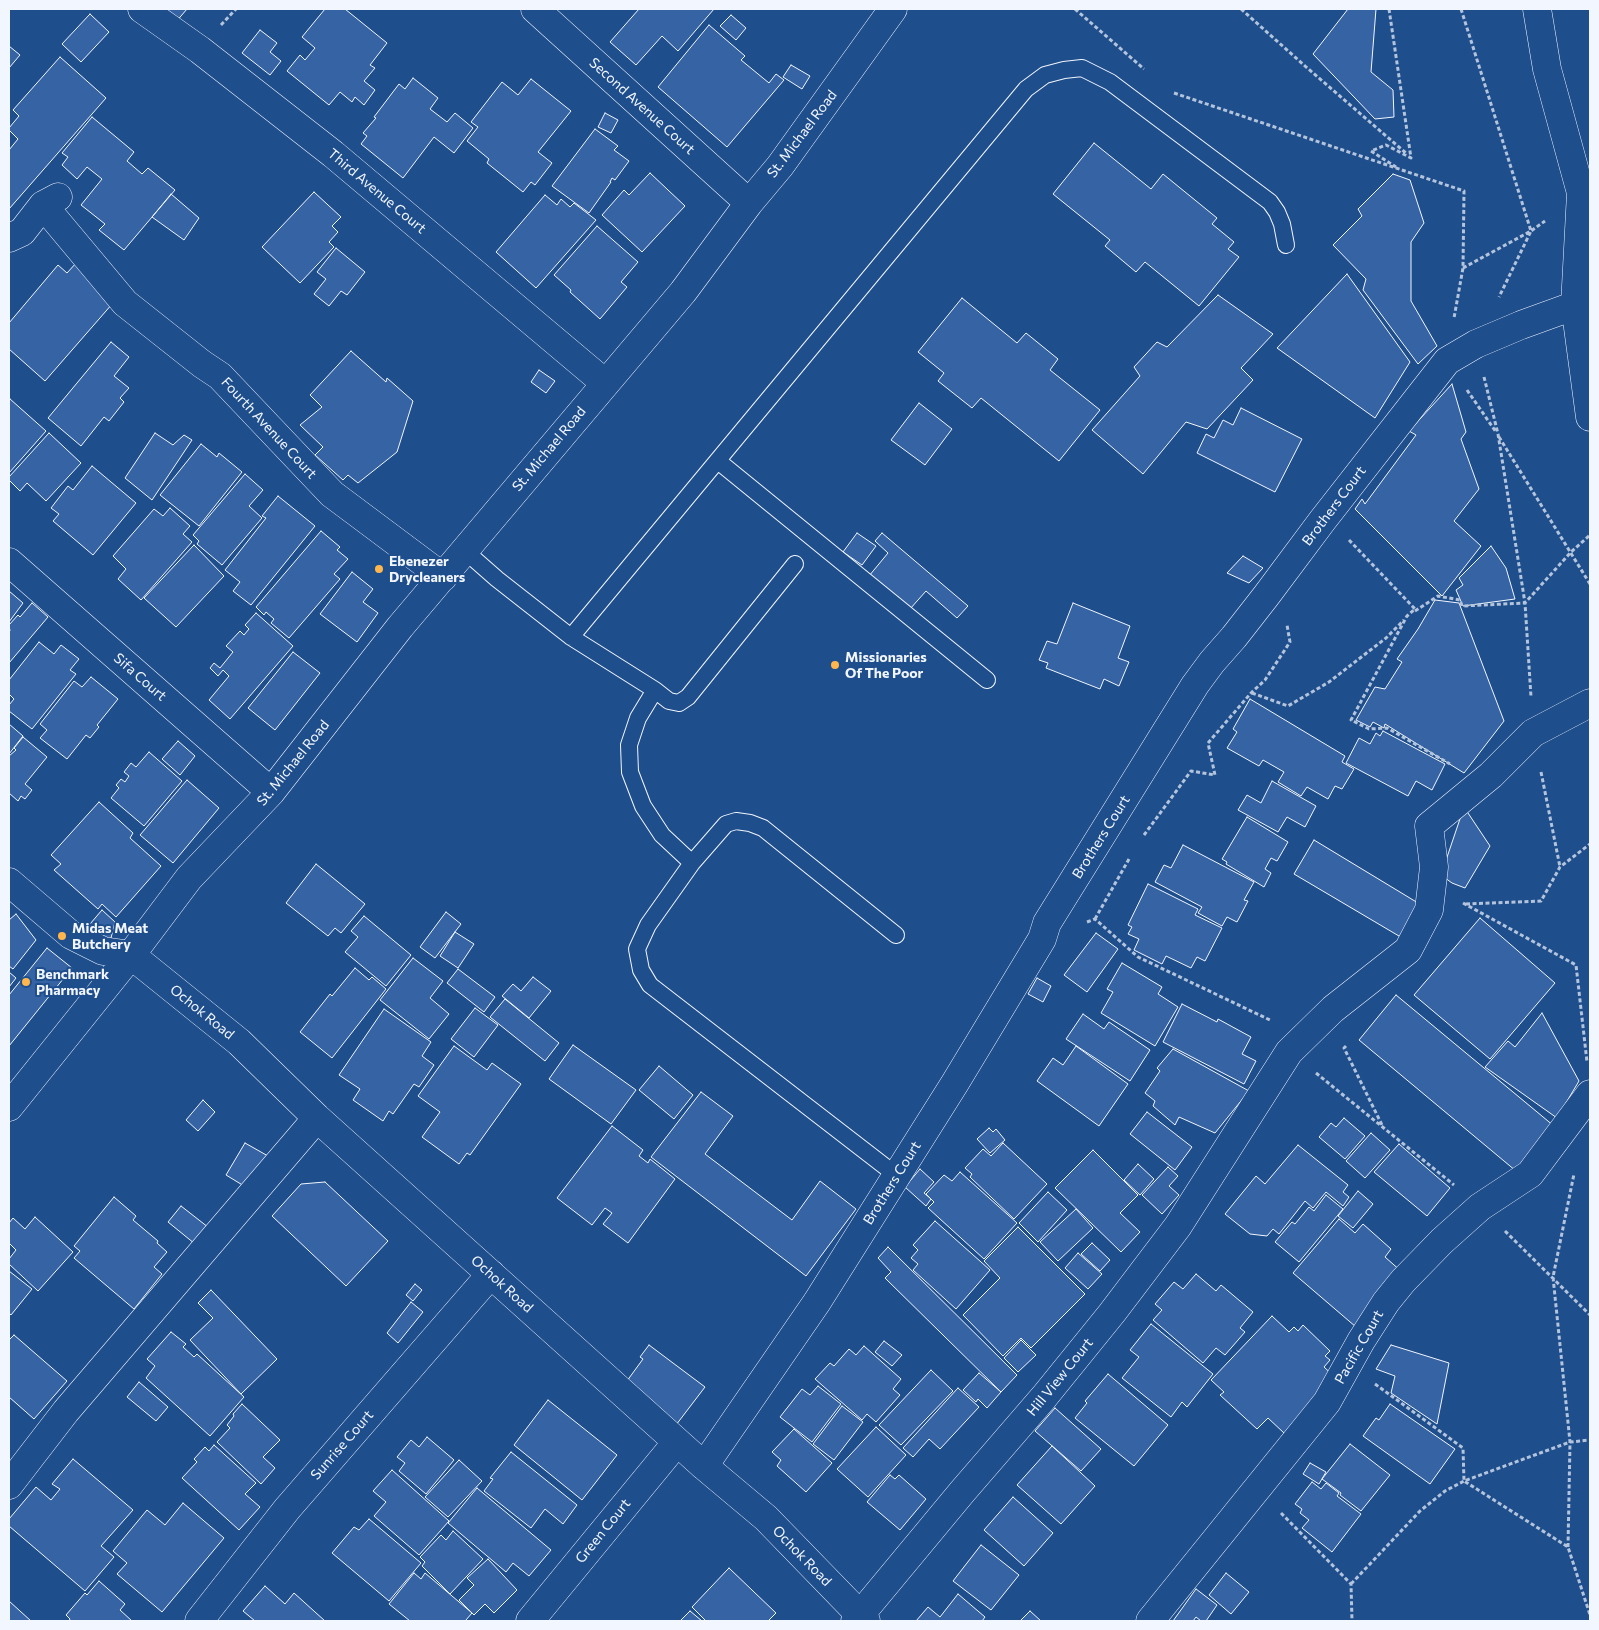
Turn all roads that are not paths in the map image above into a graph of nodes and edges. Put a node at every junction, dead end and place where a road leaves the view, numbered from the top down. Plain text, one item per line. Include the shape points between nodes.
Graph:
1 (142, 9) edge
2 (535, 9) edge
3 (893, 9) edge
4 (1537, 9) edge
5 (749, 202) junction
6 (9, 238) edge
7 (1286, 245) dead end
8 (1583, 302) edge
9 (605, 383) junction
10 (1590, 417) edge
11 (718, 461) junction
12 (464, 550) junction
13 (9, 562) edge
14 (795, 564) dead end
15 (443, 577) junction
16 (571, 637) junction
17 (987, 680) dead end
18 (655, 690) junction
19 (1590, 703) edge
20 (271, 792) junction
21 (692, 863) junction
22 (9, 882) edge
23 (896, 935) dead end
24 (131, 955) junction
25 (1590, 1094) edge
26 (9, 1107) edge
27 (317, 1118) junction
28 (896, 1175) junction
29 (490, 1274) junction
30 (677, 1442) junction
31 (704, 1466) junction
32 (9, 1485) edge
33 (860, 1619) edge
34 (199, 1621) edge
35 (530, 1621) edge
36 (1150, 1621) edge

1 - 9 street, Third Avenue Court via 333,154
2 - 5 street, Second Avenue Court
3 - 5 street, St. Michael Road via 780,166
4 - 8 street via 1547,69 1581,193
5 - 9 street, St. Michael Road via 683,292
6 - 15 street, Fourth Avenue Court via 22,232 51,201 125,303 220,376 332,494
7 - 11 lane via 1282,224 1270,202 1110,82 1082,68 1045,75 1026,89
8 - 10 street
8 - 28 street, Brothers Court via 1476,344 1447,361 1195,685
9 - 12 street, St. Michael Road
11 - 16 lane
11 - 17 lane
12 - 15 street, St. Michael Road
12 - 16 lane
13 - 20 street, Sifa Court
14 - 18 lane via 688,697 679,703 670,701
15 - 20 street, St. Michael Road
16 - 18 lane
18 - 21 lane via 638,718 629,745 630,772 643,806 662,835
19 - 33 street, Hill View Court via 1533,734 1491,775 1429,826 1434,867 1430,910 1408,950 1333,1009 1289,1052 1178,1226 1112,1313
20 - 24 street, St. Michael Road via 189,878
21 - 23 lane via 726,824 736,821 750,823 763,828
21 - 28 lane via 648,925 637,949 641,970 650,985
22 - 24 street via 71,935 103,951
24 - 26 street, St. Michael Road
24 - 27 street, Ochok Road via 240,1042
25 - 36 street, Pacific Court via 1530,1174 1480,1207 1403,1281 1361,1341 1327,1402
27 - 29 street, Ochok Road
27 - 32 street via 66,1411
28 - 31 street, Brothers Court via 817,1302
29 - 30 street, Ochok Road
29 - 34 street, Sunrise Court via 286,1509
30 - 31 street, Ochok Road
30 - 35 street, Green Court
31 - 33 street, Ochok Road via 766,1518

